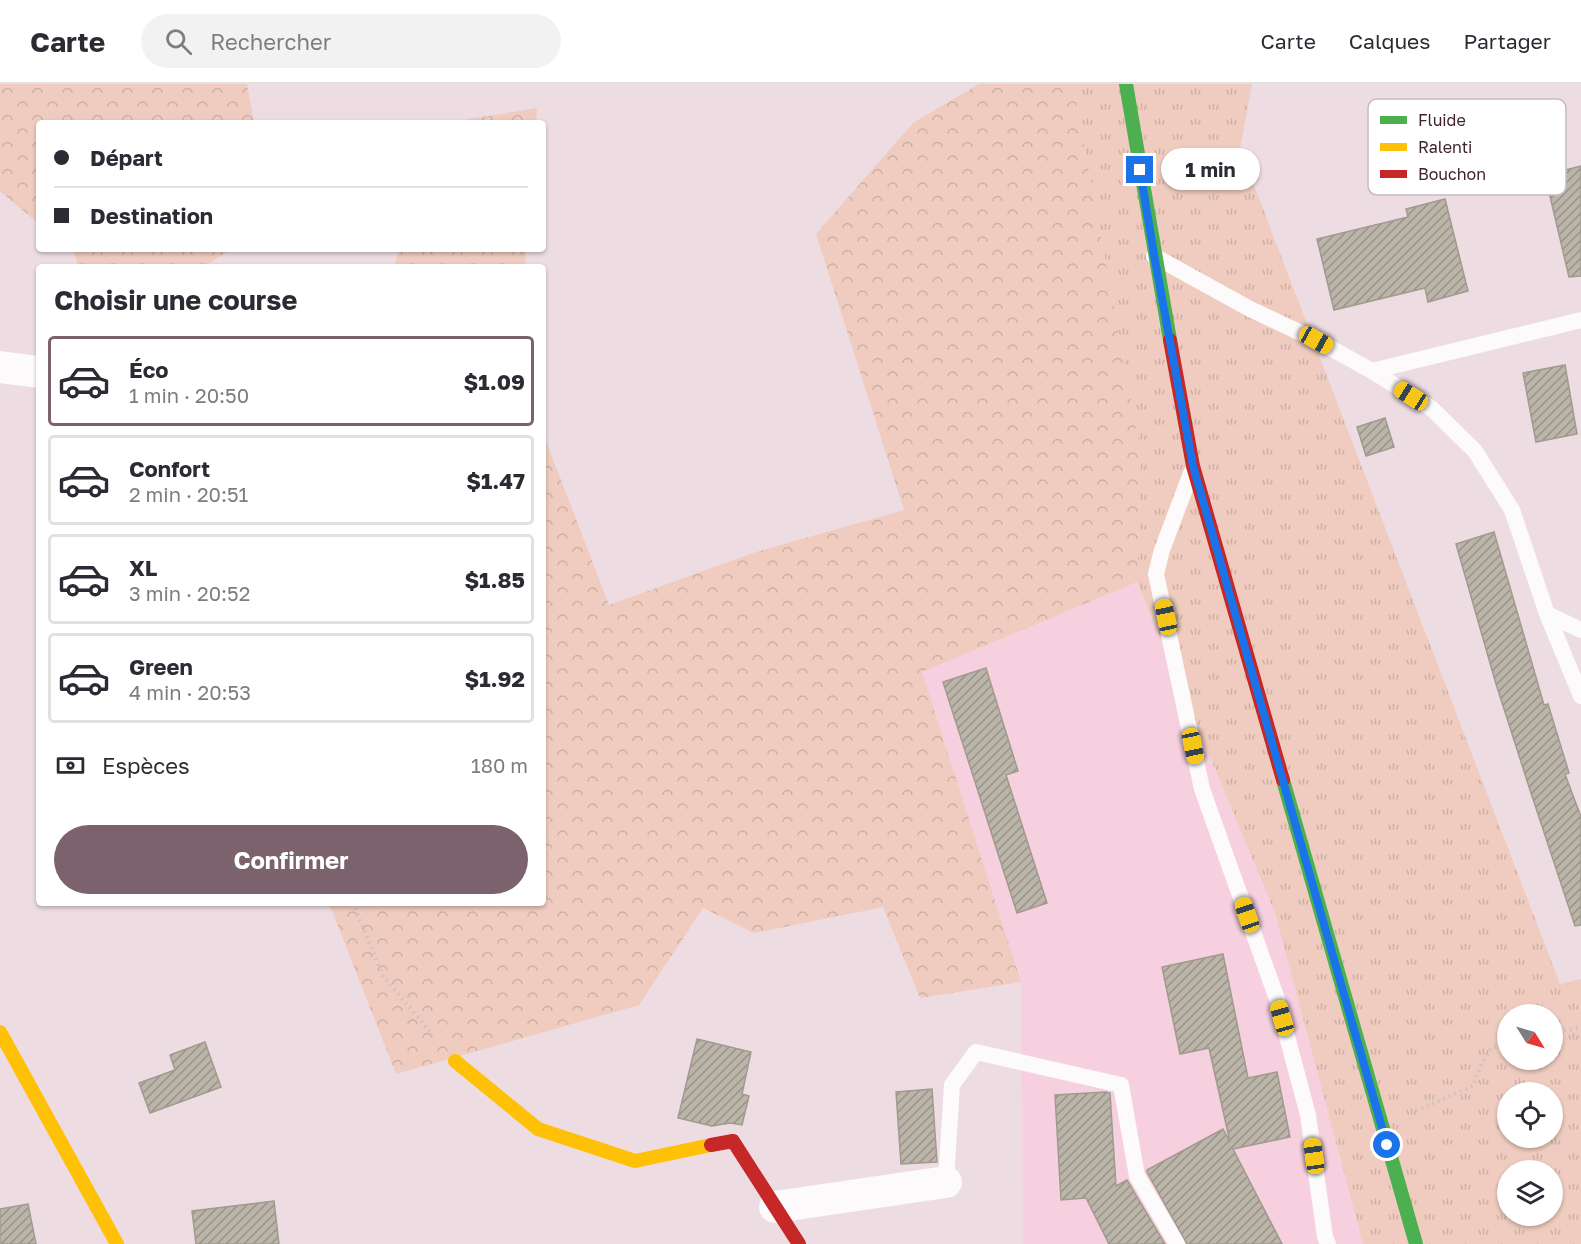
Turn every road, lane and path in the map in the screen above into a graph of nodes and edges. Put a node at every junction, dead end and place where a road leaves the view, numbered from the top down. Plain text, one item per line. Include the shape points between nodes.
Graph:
1 (1126, 84) edge
2 (1154, 255) junction
3 (1581, 320) edge
4 (0, 367) edge
5 (1372, 371) junction
6 (36, 372) edge
7 (1193, 466) junction
8 (1547, 614) junction
9 (1581, 630) edge
10 (1581, 696) edge
11 (354, 906) edge
12 (1581, 1028) edge
13 (1563, 1030) edge
14 (0, 1032) edge
15 (1497, 1046) edge
16 (455, 1061) joint
17 (1381, 1126) junction
18 (946, 1182) joint
19 (776, 1207) junction
20 (117, 1244) edge
21 (799, 1244) edge
22 (1177, 1244) edge
23 (1328, 1244) edge
24 (1416, 1244) edge

1 - 2 main road
2 - 5 lane
2 - 7 main road
3 - 5 lane
4 - 6 street
5 - 8 lane via 1431,408 1475,451 1512,510
7 - 17 main road
7 - 23 lane via 1156,574 1202,789 1276,999 1308,1115
8 - 9 lane
8 - 10 lane
11 - 16 path via 383,976
12 - 13 path
14 - 20 main road
15 - 17 path via 1491,1048 1473,1086
16 - 19 main road via 538,1129 635,1161 733,1141
17 - 24 main road
18 - 19 street
18 - 22 lane via 952,1085 976,1052 1121,1085 1137,1176
19 - 21 main road

